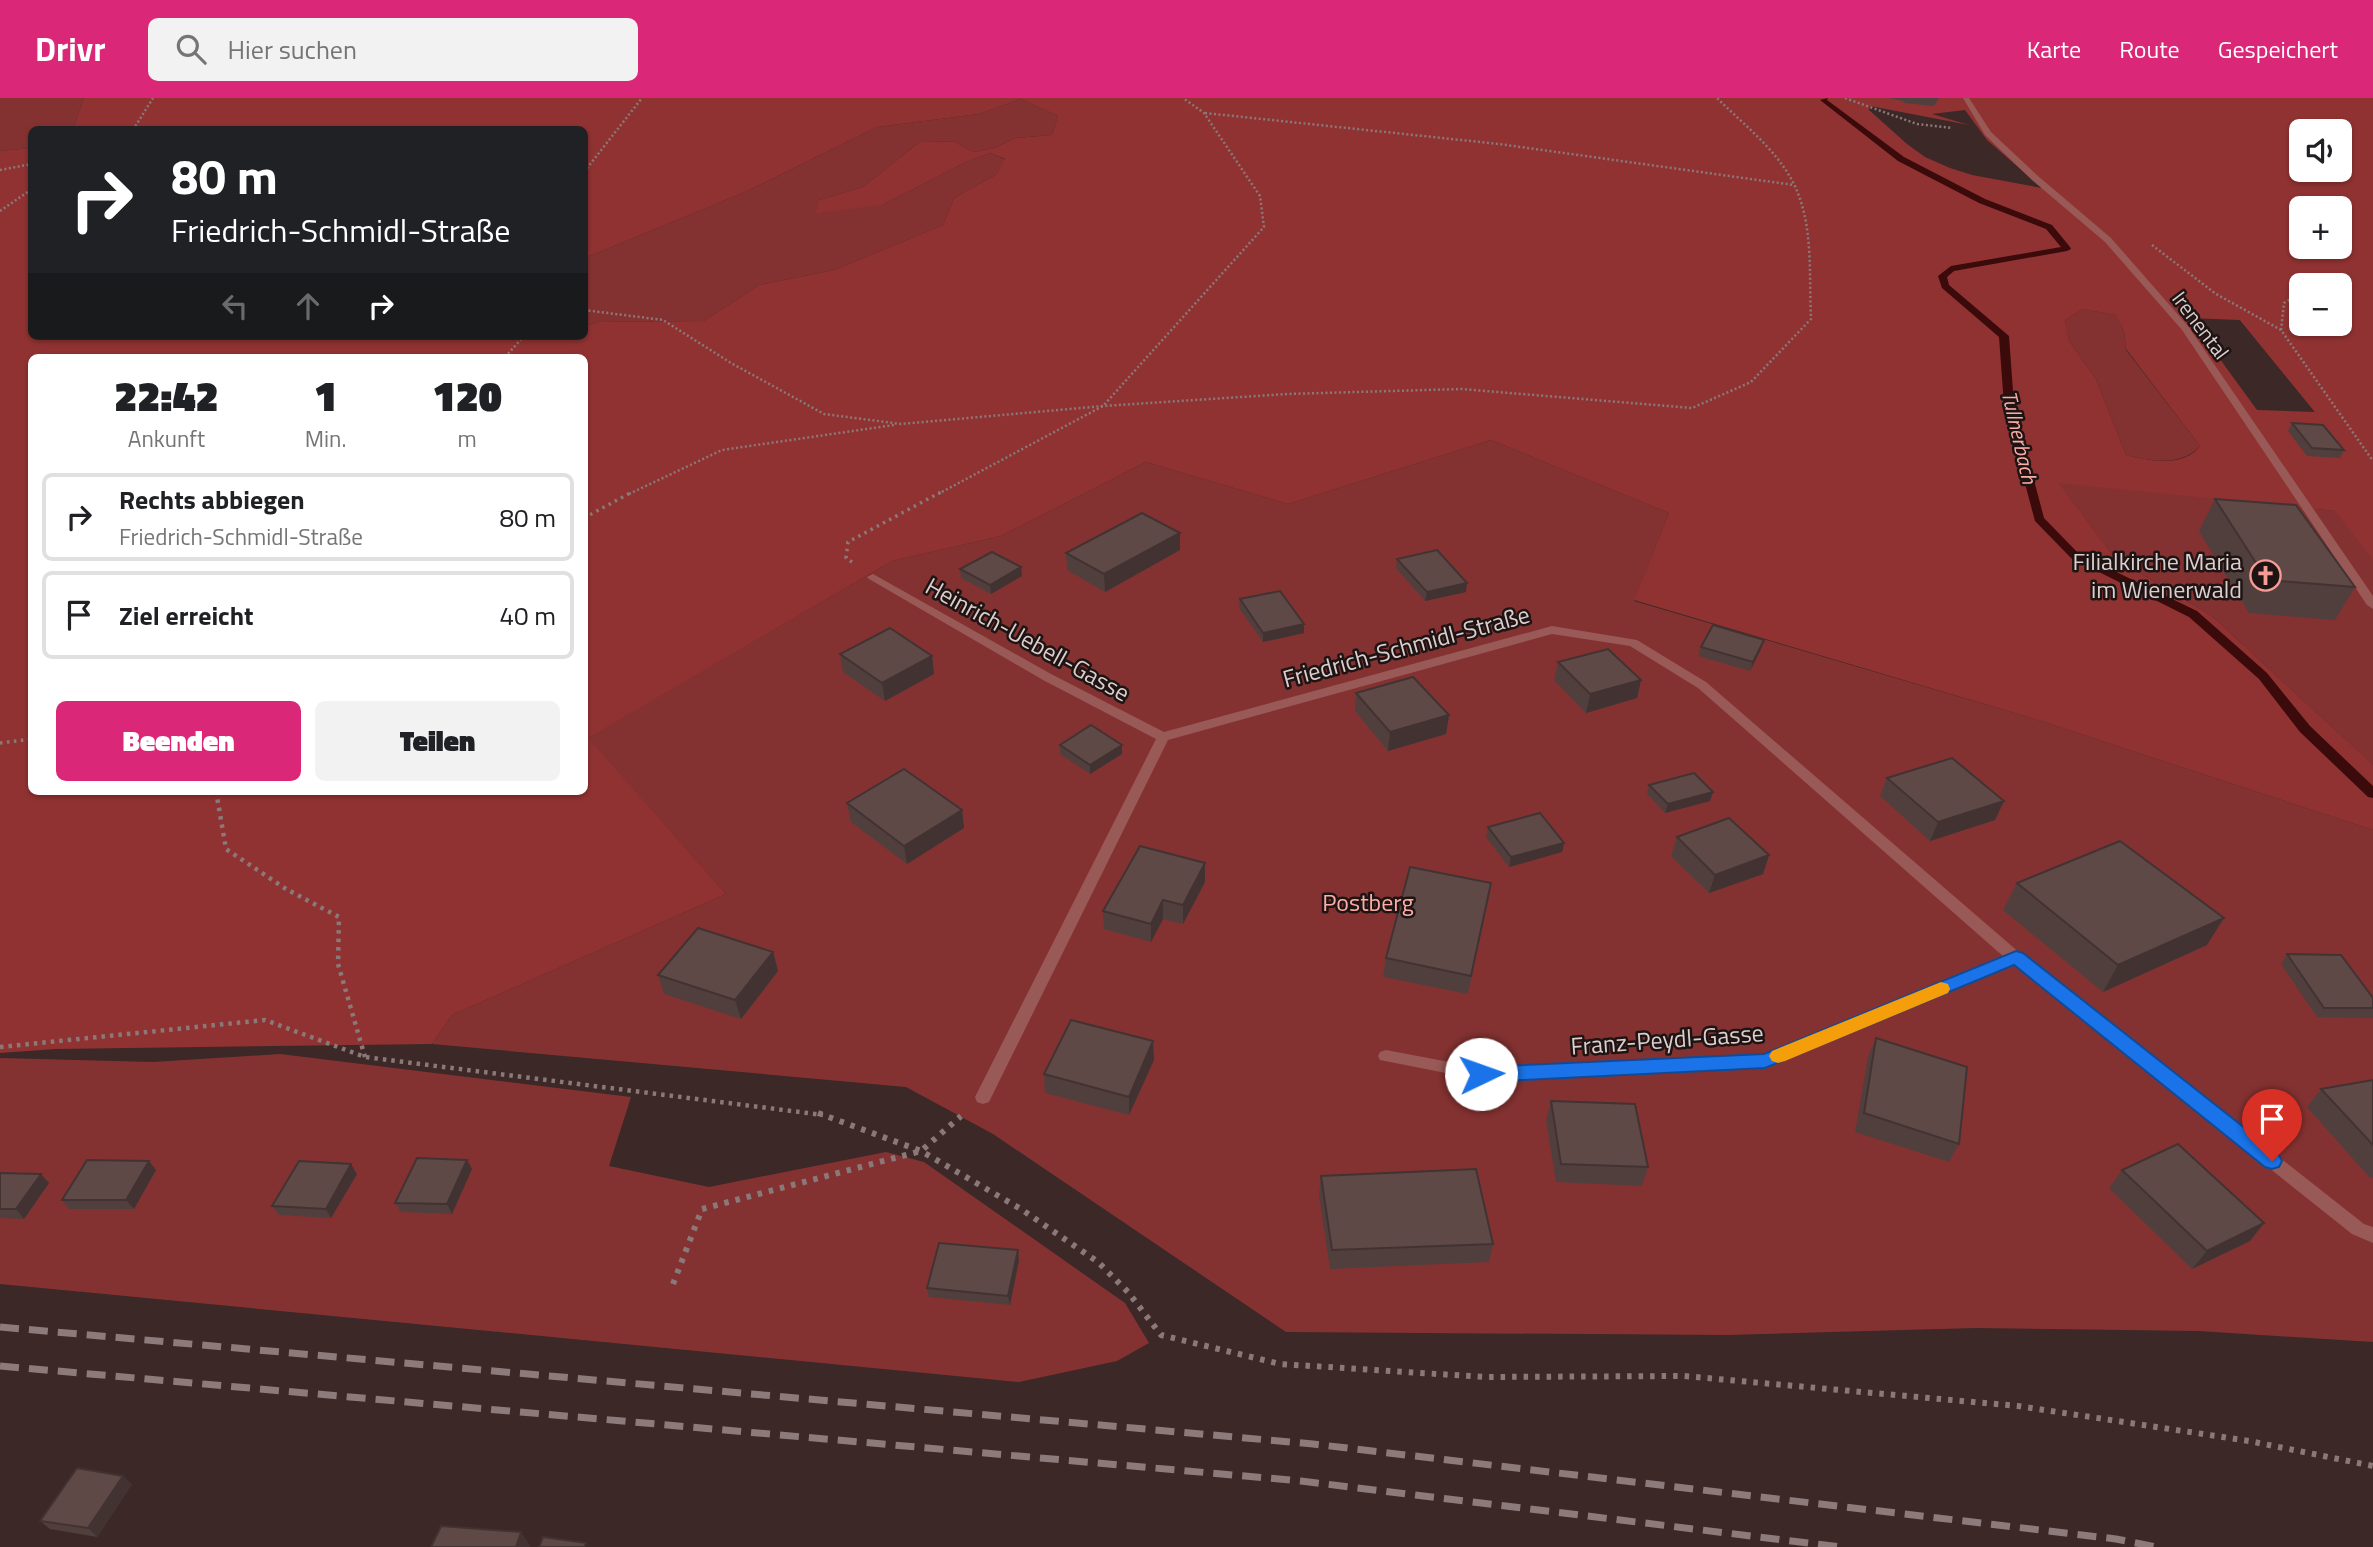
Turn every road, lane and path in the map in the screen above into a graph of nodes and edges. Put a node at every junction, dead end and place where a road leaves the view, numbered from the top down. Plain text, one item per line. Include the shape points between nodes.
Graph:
1 (153, 98) edge
2 (642, 98) edge
3 (1184, 98) edge
4 (1717, 98) edge
5 (1845, 98) edge
6 (1966, 98) edge
7 (1204, 113) junction
8 (136, 126) edge
9 (1988, 133) junction
10 (28, 165) edge
11 (588, 167) edge
12 (0, 170) edge
13 (1794, 185) junction
14 (28, 192) edge
15 (0, 211) edge
16 (2153, 245) dead end
17 (2289, 300) edge
18 (588, 311) edge
19 (2281, 331) junction
20 (520, 340) edge
21 (508, 354) edge
22 (1103, 406) junction
23 (901, 424) junction
24 (2373, 461) edge
25 (588, 516) edge
26 (873, 577) joint
27 (2373, 605) edge
28 (1163, 737) junction
29 (28, 740) edge
30 (0, 743) edge
31 (217, 795) edge
32 (2016, 958) junction
33 (0, 1047) edge
34 (365, 1056) junction
35 (1386, 1056) dead end
36 (983, 1097) joint
37 (920, 1151) junction
38 (2373, 1235) edge
39 (673, 1284) dead end
40 (2373, 1466) edge

1 - 8 path
2 - 11 path
3 - 7 path
4 - 13 path via 1776,158
5 - 9 path via 1917,124
6 - 9 street, Irenental
7 - 13 path via 1499,144
7 - 22 path via 1260,196 1264,227
9 - 27 street, Irenental via 2108,240 2185,328
10 - 12 path
13 - 22 path via 1804,211 1811,319 1751,382 1692,408 1461,388
14 - 15 path
16 - 19 path via 2216,294
17 - 19 path via 2284,303
18 - 23 path via 663,320 824,414
19 - 24 path
20 - 21 path
22 - 23 path
22 - 26 path via 848,542 846,558
23 - 25 path via 722,450
26 - 28 street, Heinrich-Uebell-Gasse via 1047,677
28 - 32 street, Friedrich-Schmidl-Straße via 1552,630 1633,643 1702,685
28 - 36 street
29 - 30 path
31 - 34 path via 226,849 338,917 338,964
32 - 35 street, Franz-Peydl-Gasse via 1765,1061 1481,1074
32 - 38 street, Friedrich-Schmidl-Straße via 2358,1229
33 - 34 path via 265,1020
34 - 37 path via 815,1112
36 - 37 path
37 - 39 path via 702,1209
37 - 40 path via 1021,1209 1098,1262 1161,1335 1280,1364 1485,1377 1684,1376 2004,1405 2249,1441

